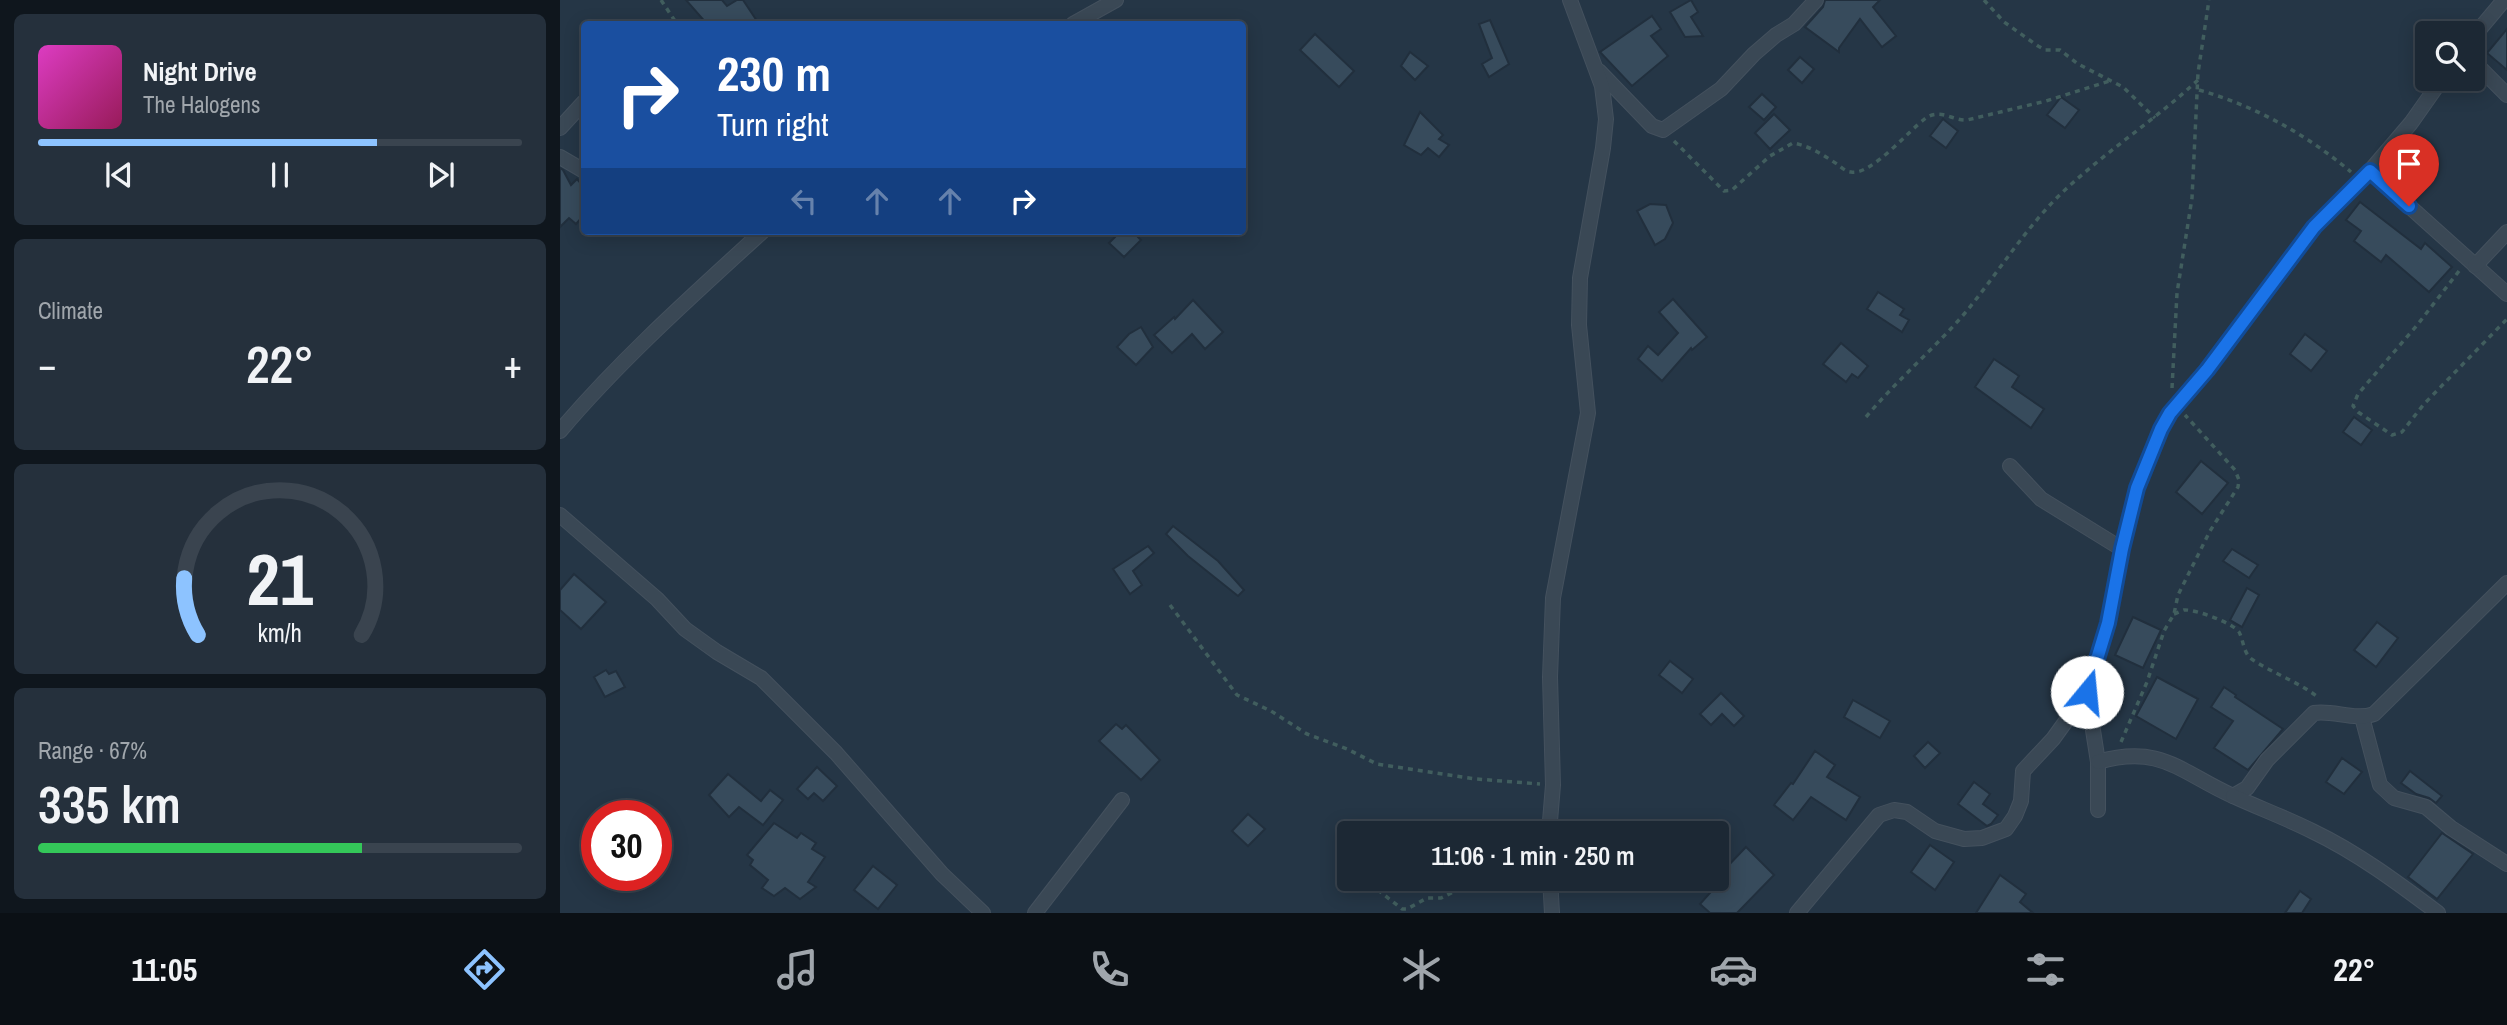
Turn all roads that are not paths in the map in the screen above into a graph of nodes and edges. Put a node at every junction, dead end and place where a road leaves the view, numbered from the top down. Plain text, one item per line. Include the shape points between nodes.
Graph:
1 (1116, 0) edge
2 (1584, 0) edge
3 (1816, 0) edge
4 (2504, 0) edge
5 (1573, 6) edge
6 (1078, 21) edge
7 (2485, 23) edge
8 (1595, 68) junction
9 (2485, 73) edge
10 (2434, 91) edge
11 (2507, 95) edge
12 (581, 105) edge
13 (560, 128) edge
14 (560, 157) edge
15 (581, 169) edge
16 (2365, 175) junction
17 (2507, 232) edge
18 (759, 235) edge
19 (2471, 263) junction
20 (2507, 294) edge
21 (560, 431) edge
22 (2010, 466) dead end
23 (560, 514) edge
24 (2122, 549) junction
25 (2506, 585) edge
26 (2087, 692) junction
27 (2362, 717) junction
28 (2098, 762) junction
29 (2233, 796) junction
30 (1122, 800) dead end
31 (2098, 810) dead end
32 (1550, 821) edge
33 (2507, 864) edge
34 (1551, 891) edge
35 (983, 913) edge
36 (1035, 913) edge
37 (1552, 913) edge
38 (1797, 913) edge
39 (2438, 913) edge

1 - 6 street
2 - 5 street
3 - 8 street via 1721,89 1663,130 1652,126
4 - 7 street
5 - 8 street
8 - 32 street via 1606,119 1580,278 1579,325 1588,413 1553,598
9 - 11 street
10 - 16 street
12 - 13 street
14 - 15 street
16 - 19 street
16 - 24 street via 2314,227 2173,409 2151,448
17 - 19 street
18 - 21 street
19 - 20 street
22 - 24 street via 2040,499
23 - 35 street via 685,629 761,678 836,752 942,874
24 - 26 street via 2108,623
25 - 27 street via 2379,710
26 - 28 street
26 - 38 street via 2023,771 2021,801 2006,829 1964,839 1936,831 1907,813 1894,810 1879,815
27 - 29 street via 2314,713 2267,760 2247,788
27 - 33 street via 2385,792 2426,807
28 - 29 street via 2146,756 2166,760
28 - 31 street
29 - 39 street via 2342,847
30 - 36 street
34 - 37 street

